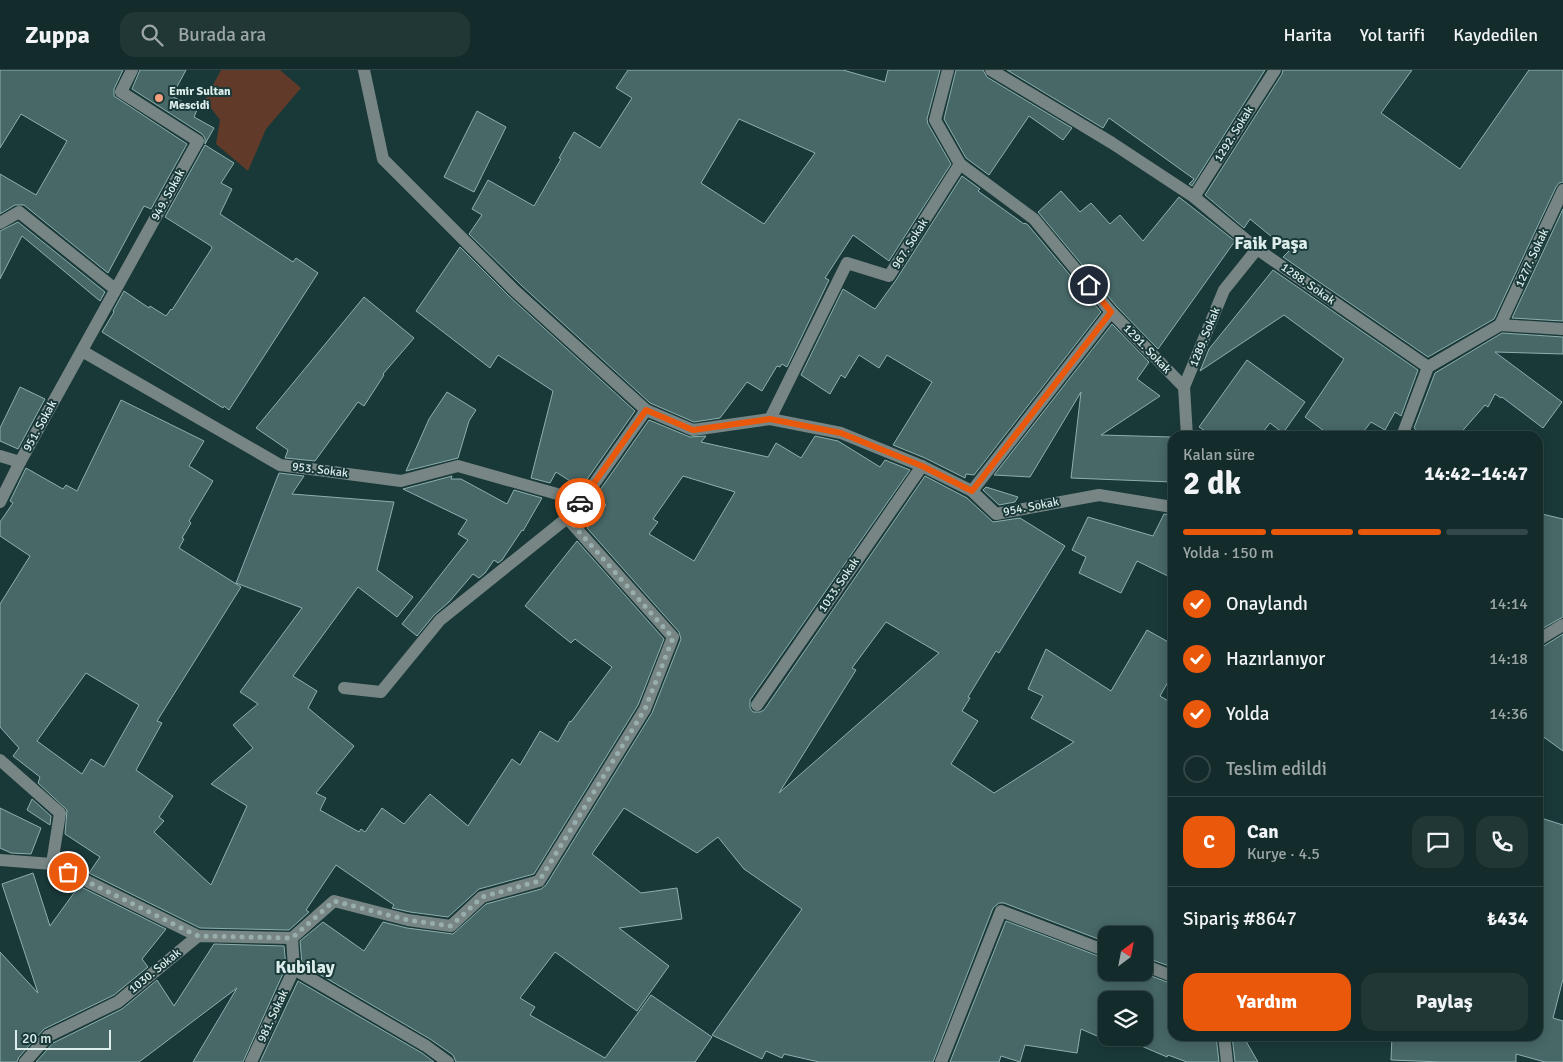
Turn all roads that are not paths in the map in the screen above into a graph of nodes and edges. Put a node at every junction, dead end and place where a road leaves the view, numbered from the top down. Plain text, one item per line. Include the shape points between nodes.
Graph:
1 (132, 70) edge
2 (364, 70) edge
3 (948, 70) edge
4 (991, 70) edge
5 (1274, 70) edge
6 (960, 164) junction
7 (1563, 190) edge
8 (1194, 197) junction
9 (0, 224) edge
10 (1257, 249) junction
11 (115, 289) junction
12 (1111, 312) junction
13 (1500, 325) junction
14 (1563, 329) edge
15 (82, 351) junction
16 (1428, 367) junction
17 (1184, 387) junction
18 (646, 410) junction
19 (770, 419) junction
20 (1187, 431) edge
21 (1404, 431) edge
22 (0, 456) edge
23 (20, 462) junction
24 (922, 466) junction
25 (972, 491) junction
26 (582, 501) junction
27 (0, 502) edge
28 (1168, 506) edge
29 (567, 518) junction
30 (1563, 625) edge
31 (1543, 637) edge
32 (344, 688) dead end
33 (757, 705) dead end
34 (0, 760) edge
35 (0, 860) edge
36 (52, 864) junction
37 (198, 936) junction
38 (292, 938) junction
39 (1098, 948) edge
40 (294, 969) junction
41 (1153, 969) edge
42 (1168, 974) edge
43 (1225, 1041) edge
44 (26, 1062) edge
45 (251, 1062) edge
46 (448, 1062) edge
47 (941, 1062) edge
48 (1227, 1062) edge

1 - 11 street, 949. Sokak via 121,92 198,141
2 - 18 street, 954. Sokak via 383,159 515,290
3 - 6 street via 934,120
4 - 8 street, 1288. Sokak via 1112,142
5 - 8 street, 1292. Sokak
6 - 12 street, 1291. Sokak via 1034,219
6 - 19 street, 967. Sokak via 889,276 847,263
7 - 13 street, 1277. Sokak
8 - 10 street, 1288. Sokak
9 - 11 street via 19,212
10 - 16 street, 1288. Sokak
10 - 17 street, 1289. Sokak via 1224,290
11 - 15 street, 949. Sokak
12 - 17 street, 1291. Sokak
12 - 25 street
13 - 14 street
13 - 16 street
15 - 23 street, 951. Sokak
15 - 26 street, 953. Sokak via 280,465 401,480 458,466
16 - 21 street
17 - 20 street, 1289. Sokak
18 - 19 street, 954. Sokak via 693,430
18 - 26 street
19 - 24 street, 954. Sokak via 841,433
22 - 23 street
23 - 27 street, 951. Sokak
24 - 25 street, 954. Sokak
24 - 33 street, 1033. Sokak
25 - 28 street, 954. Sokak via 996,514 1099,495
26 - 29 street
29 - 32 street via 440,620 381,692
29 - 38 street via 673,638 645,709 539,881 482,897 451,926 408,920 334,901
30 - 31 street
34 - 36 street via 60,813
35 - 36 street
36 - 37 street
37 - 38 street
37 - 44 street, 1030. Sokak via 118,1002 48,1036
38 - 40 street
39 - 47 street via 1001,912
40 - 45 street, 981. Sokak
40 - 46 street
41 - 42 street
43 - 48 street

